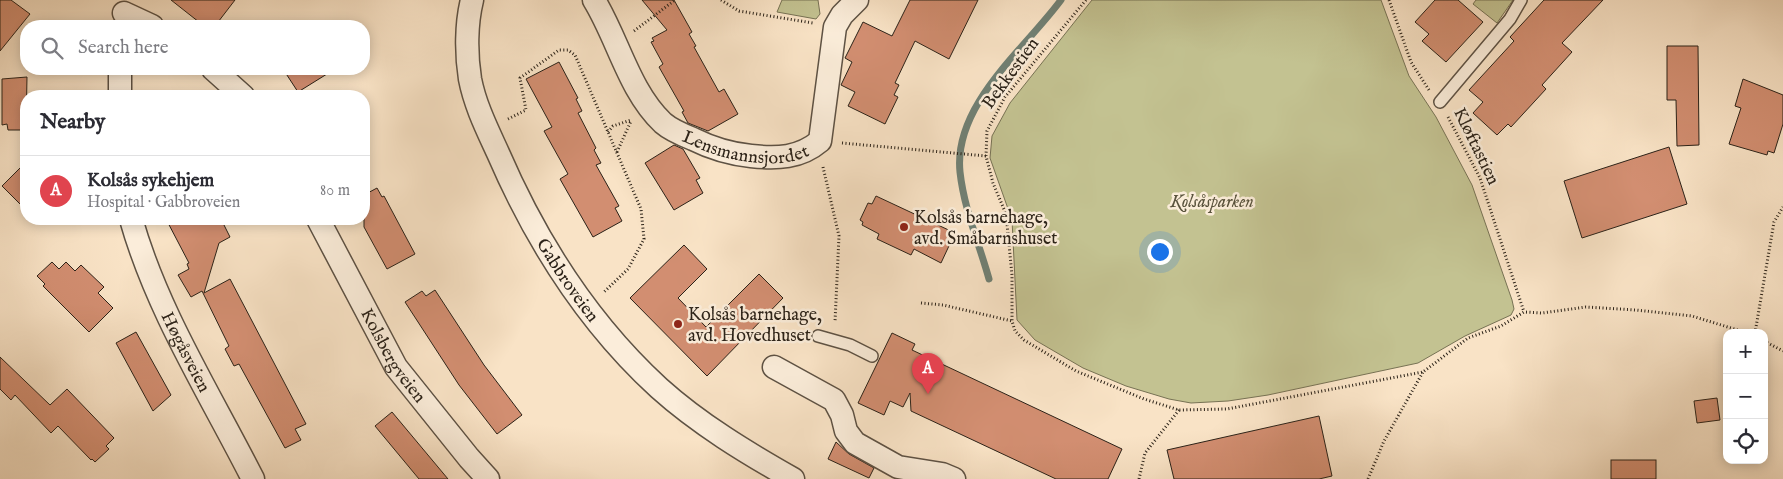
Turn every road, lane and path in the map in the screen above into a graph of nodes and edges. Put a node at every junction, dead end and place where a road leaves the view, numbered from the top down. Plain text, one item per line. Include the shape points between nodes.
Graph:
1 (472, 0) edge
2 (594, 0) edge
3 (675, 0) edge
4 (721, 0) edge
5 (857, 0) edge
6 (1086, 0) edge
7 (1390, 0) edge
8 (1521, 0) edge
9 (124, 13) edge
10 (139, 20) edge
11 (836, 28) junction
12 (617, 44) junction
13 (120, 75) edge
14 (220, 75) edge
15 (120, 90) edge
16 (236, 90) edge
17 (1440, 102) junction
18 (640, 113) junction
19 (488, 130) junction
20 (608, 132) junction
21 (820, 141) junction
22 (617, 152) junction
23 (986, 156) junction
24 (1783, 207) edge
25 (133, 225) edge
26 (321, 225) edge
27 (921, 303) dead end
28 (586, 308) junction
29 (1524, 312) junction
30 (1012, 321) junction
31 (835, 322) dead end
32 (1734, 329) edge
33 (1756, 329) edge
34 (818, 336) dead end
35 (1768, 343) edge
36 (1783, 351) edge
37 (872, 356) dead end
38 (774, 367) dead end
39 (1423, 372) junction
40 (1179, 410) junction
41 (253, 479) edge
42 (488, 479) edge
43 (793, 479) edge
44 (954, 479) edge
45 (1139, 479) edge
46 (1368, 479) edge

1 - 19 street, Gabbroveien via 468,40 470,78
2 - 12 street, Lensmannsjordet
3 - 12 path
4 - 11 path via 739,11
5 - 11 street, Lensmannsjordet via 842,15
6 - 23 path, Bekkestien via 1005,97 987,132
7 - 17 path, Kløftastien via 1411,62
8 - 17 lane via 1510,19
9 - 10 street
11 - 21 street, Lensmannsjordet
12 - 18 street, Lensmannsjordet
13 - 15 street
14 - 16 street
17 - 29 path, Kløftastien via 1480,178
18 - 20 path
18 - 21 street, Lensmannsjordet via 703,144 741,155 790,156 809,150
18 - 22 path
19 - 20 path via 526,110 520,78 560,50 568,50 575,55
19 - 28 street, Gabbroveien via 513,188 555,264
20 - 22 path
21 - 23 path
21 - 31 path via 838,236
22 - 28 path via 641,209 644,239 628,269
23 - 30 path, Bekkestien via 1006,214 1012,275
24 - 33 path via 1774,222
25 - 41 street, Høgåsveien via 139,250 164,309
26 - 42 street, Kolsbergveien via 396,367
27 - 30 path
28 - 43 street, Gabbroveien via 659,388 754,457
29 - 32 path via 1586,307 1636,310 1692,316
29 - 39 path via 1501,326 1468,338
30 - 40 path via 1015,331 1024,340 1076,371
34 - 37 lane via 850,345
35 - 36 path
38 - 44 street via 834,400 846,431 855,443 898,467
39 - 40 path via 1227,408
39 - 46 path via 1384,441
40 - 45 path via 1145,453

